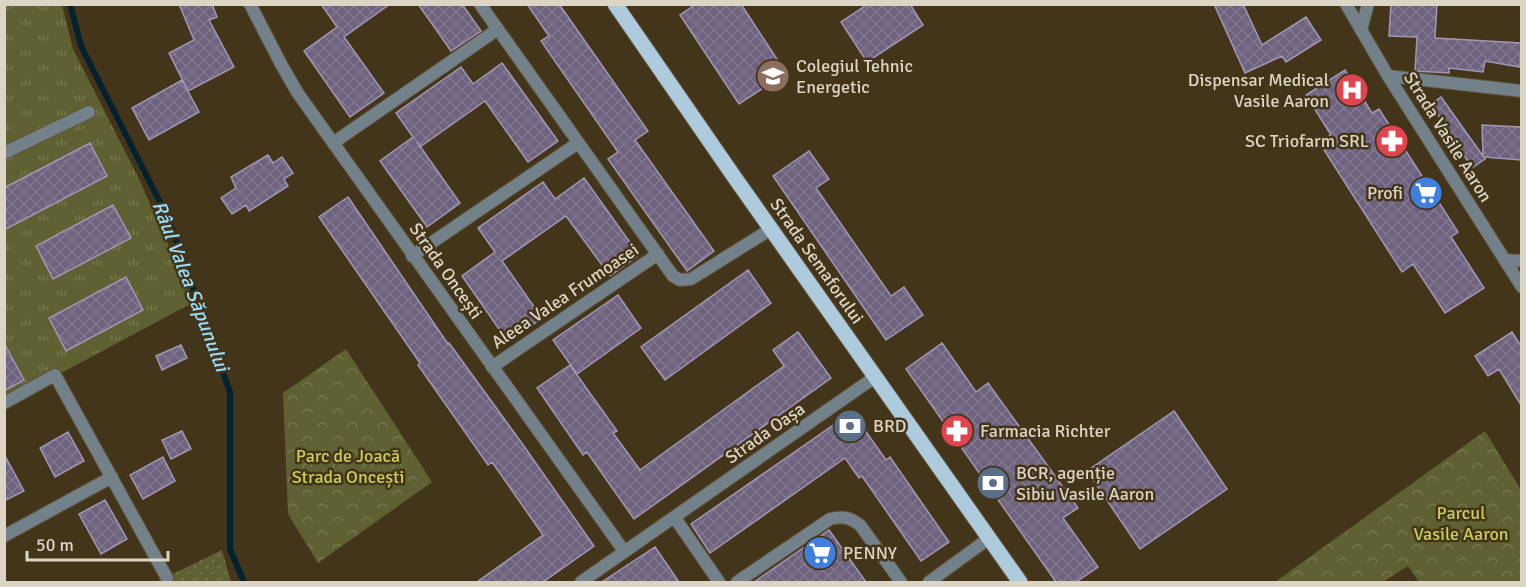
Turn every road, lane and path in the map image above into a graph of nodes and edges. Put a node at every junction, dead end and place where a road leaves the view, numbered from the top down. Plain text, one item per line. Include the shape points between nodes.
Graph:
1 (250, 4) edge
2 (480, 4) edge
3 (615, 4) edge
4 (1346, 4) edge
5 (1368, 4) edge
6 (498, 29) junction
7 (1361, 30) junction
8 (1388, 76) junction
9 (1521, 91) edge
10 (89, 112) dead end
11 (333, 143) junction
12 (578, 143) junction
13 (4, 153) edge
14 (771, 229) junction
15 (658, 254) junction
16 (412, 255) junction
17 (1504, 260) junction
18 (1521, 261) edge
19 (1521, 287) edge
20 (492, 367) junction
21 (874, 377) junction
22 (4, 403) edge
23 (112, 477) junction
24 (675, 518) junction
25 (4, 536) edge
26 (988, 539) junction
27 (624, 551) junction
28 (167, 578) dead end
29 (581, 582) edge
30 (719, 582) edge
31 (737, 582) edge
32 (901, 582) edge
33 (929, 582) edge
34 (1020, 582) edge

1 - 11 street, Strada Oncești via 280,64
2 - 6 street, Aleea Valea Frumoasei
3 - 14 main road, Strada Semaforului
4 - 7 street, Strada Vasile Aaron
5 - 7 street
6 - 11 street
6 - 12 street, Aleea Valea Frumoasei
7 - 8 street, Strada Vasile Aaron
8 - 9 street
8 - 17 street, Strada Vasile Aaron
10 - 13 street
11 - 16 street, Strada Oncești
12 - 15 street, Aleea Valea Frumoasei
12 - 16 street
14 - 15 street, Aleea Valea Frumoasei via 691,279 673,276
14 - 21 main road, Strada Semaforului
15 - 20 street, Aleea Valea Frumoasei
16 - 20 street, Strada Oncești
17 - 18 street
17 - 19 street, Strada Vasile Aaron
20 - 27 street, Strada Oncești
21 - 24 street, Strada Oașa
21 - 26 main road, Strada Semaforului
22 - 23 street via 55,375
23 - 25 street
23 - 28 street
24 - 27 street, Strada Oașa
24 - 30 street
26 - 33 street
26 - 34 main road, Strada Semaforului
27 - 29 street, Strada Oașa
31 - 32 street via 830,519 840,517 860,525

